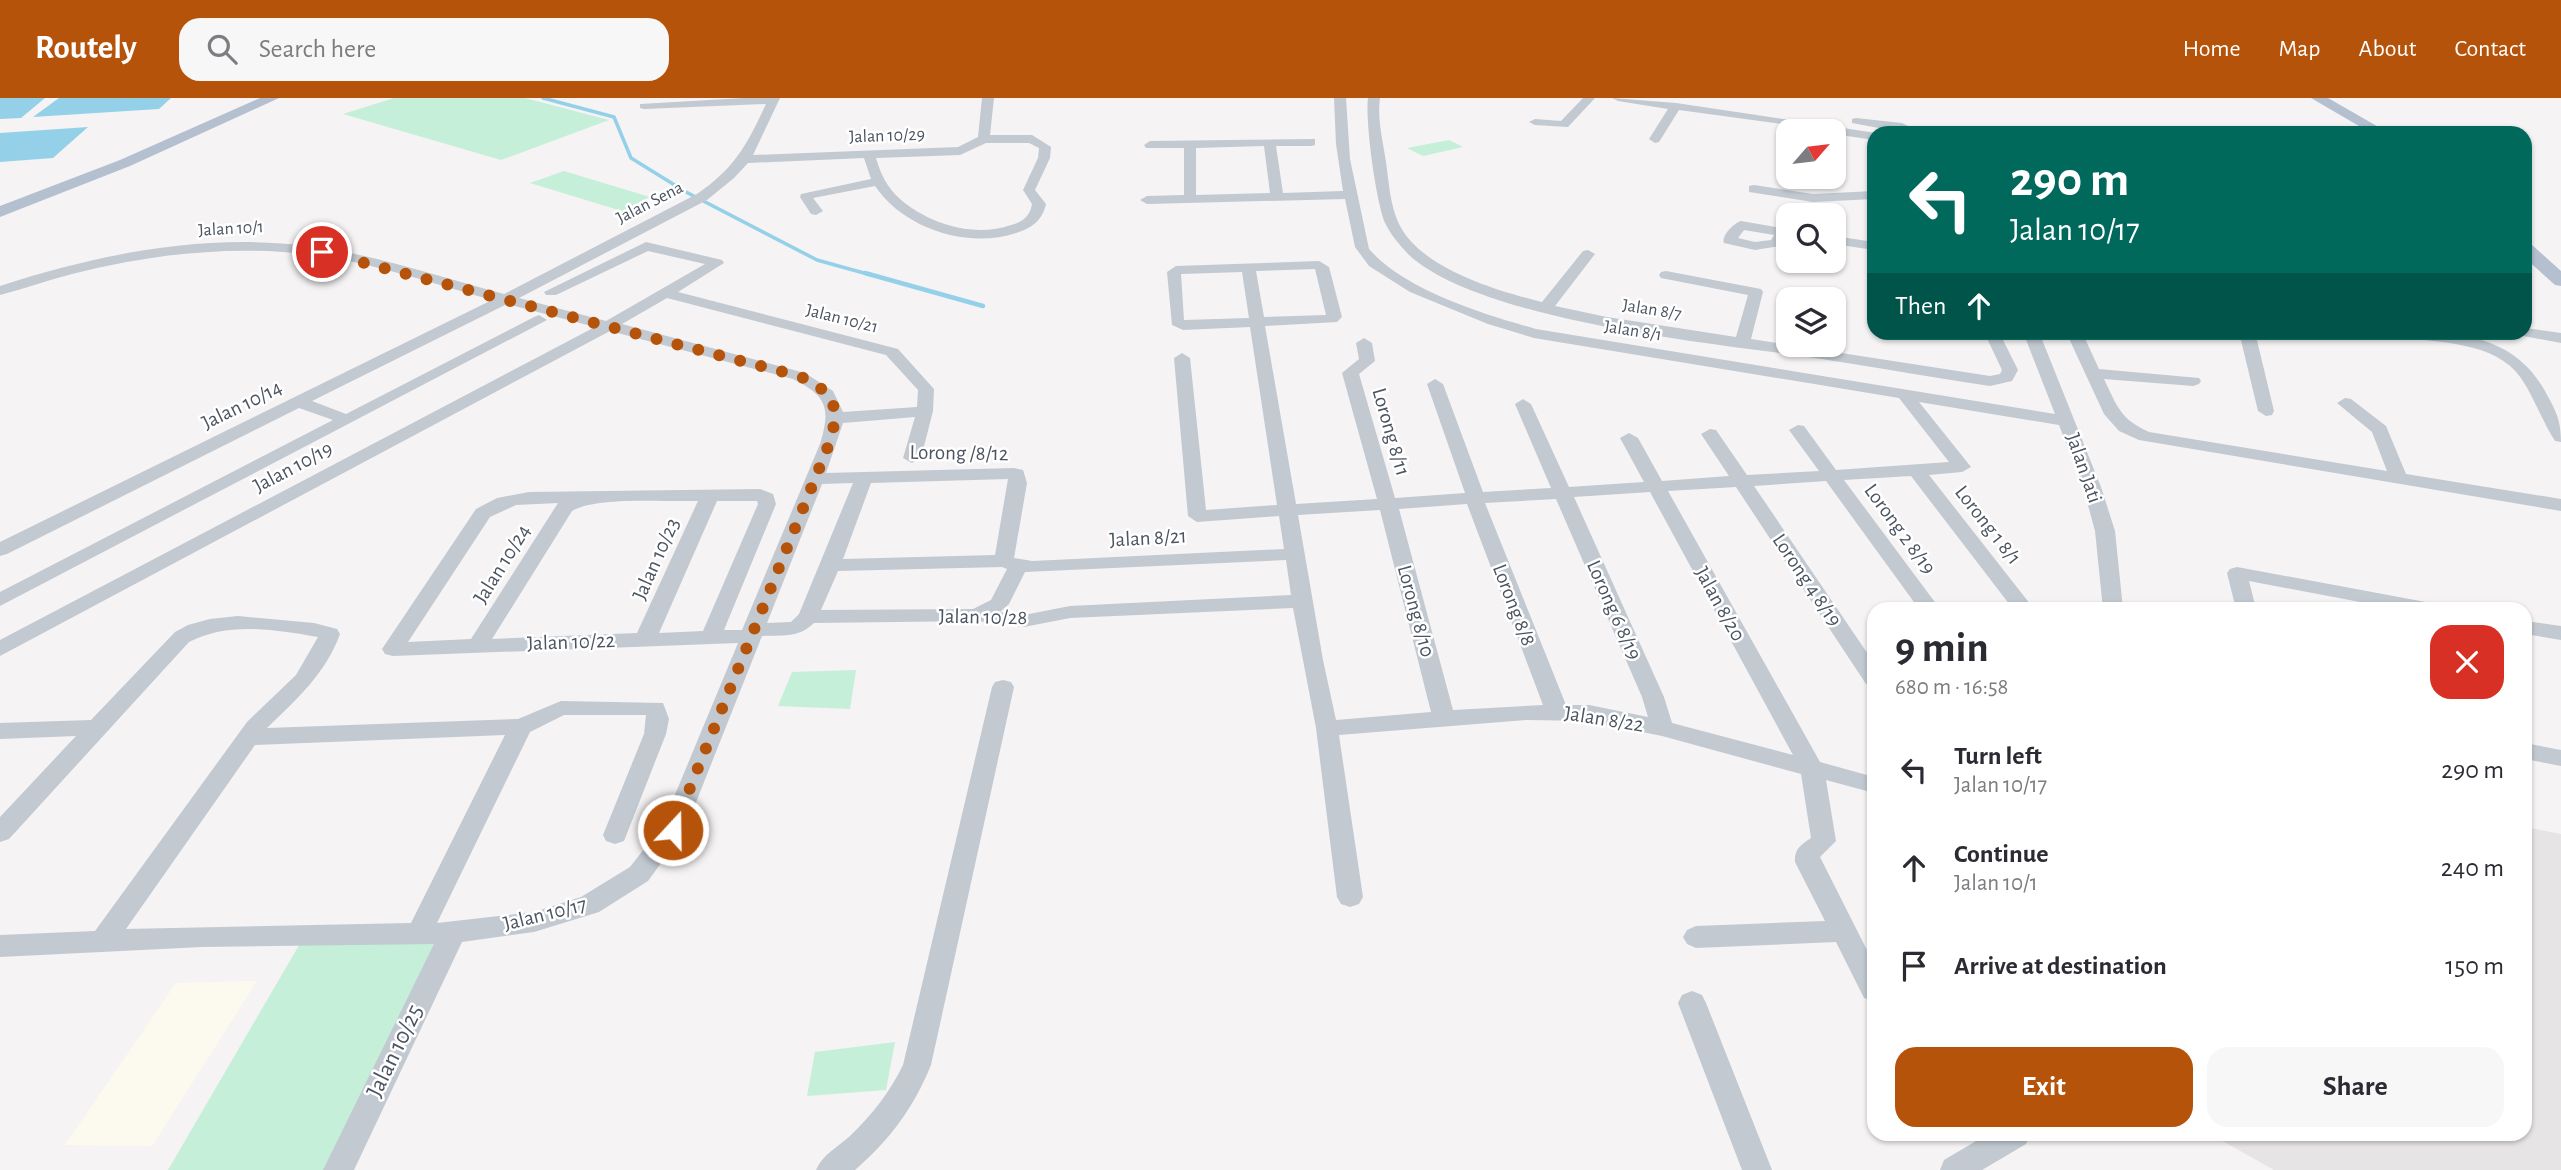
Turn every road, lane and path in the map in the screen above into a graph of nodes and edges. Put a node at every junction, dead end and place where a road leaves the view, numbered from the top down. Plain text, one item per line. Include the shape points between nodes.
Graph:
1 (246, 98) edge
2 (272, 98) edge
3 (988, 98) edge
4 (1340, 98) edge
5 (1374, 98) edge
6 (1589, 98) edge
7 (1618, 98) edge
8 (1691, 98) edge
9 (2300, 98) edge
10 (2318, 98) edge
11 (774, 99) edge
12 (644, 106) dead end
13 (1676, 106) junction
14 (1535, 122) dead end
15 (1776, 123) edge
16 (1893, 126) edge
17 (2350, 126) edge
18 (2369, 126) edge
19 (1846, 133) edge
20 (1867, 135) edge
21 (984, 139) junction
22 (1655, 139) dead end
23 (1311, 142) dead end
24 (1270, 143) junction
25 (1190, 144) junction
26 (1150, 145) dead end
27 (869, 154) junction
28 (747, 159) junction
29 (877, 182) junction
30 (1754, 189) dead end
31 (1867, 195) edge
32 (1277, 197) junction
33 (1190, 199) junction
34 (1147, 200) dead end
35 (1351, 200) junction
36 (0, 202) edge
37 (1386, 204) junction
38 (816, 211) dead end
39 (0, 212) edge
40 (1004, 233) junction
41 (2532, 235) edge
42 (1023, 241) dead end
43 (1846, 242) edge
44 (1867, 245) edge
45 (1588, 254) dead end
46 (2532, 254) edge
47 (2561, 258) edge
48 (1248, 267) junction
49 (1666, 275) dead end
50 (2561, 281) edge
51 (0, 291) edge
52 (551, 292) dead end
53 (664, 293) junction
54 (503, 300) junction
55 (1545, 308) junction
56 (540, 320) dead end
57 (1257, 322) junction
58 (608, 326) junction
59 (2532, 333) edge
60 (2561, 338) edge
61 (1707, 339) junction
62 (1995, 340) edge
63 (2034, 340) edge
64 (2078, 340) edge
65 (2249, 340) edge
66 (2448, 340) edge
67 (1364, 343) dead end
68 (1742, 344) junction
69 (1182, 358) dead end
70 (1695, 361) junction
71 (2092, 373) junction
72 (2193, 381) dead end
73 (1436, 384) dead end
74 (1904, 394) junction
75 (299, 402) junction
76 (2345, 402) dead end
77 (1522, 404) dead end
78 (925, 411) junction
79 (2266, 411) dead end
80 (836, 418) junction
81 (345, 419) junction
82 (2068, 421) junction
83 (1798, 430) dead end
84 (1710, 434) dead end
85 (2561, 437) edge
86 (1629, 438) dead end
87 (912, 458) dead end
88 (1916, 470) junction
89 (1832, 475) junction
90 (864, 477) junction
91 (814, 479) junction
92 (2399, 479) junction
93 (1740, 481) junction
94 (1654, 487) junction
95 (1562, 493) junction
96 (587, 498) junction
97 (709, 498) junction
98 (1475, 498) junction
99 (1388, 504) junction
100 (2561, 505) edge
101 (1288, 510) junction
102 (0, 550) edge
103 (1295, 554) junction
104 (1011, 563) junction
105 (831, 565) junction
106 (0, 600) edge
107 (1302, 601) junction
108 (1925, 602) edge
109 (2019, 602) edge
110 (2112, 602) edge
111 (2244, 602) edge
112 (2382, 602) edge
113 (976, 615) junction
114 (808, 617) junction
115 (2532, 627) edge
116 (750, 633) junction
117 (2561, 633) edge
118 (710, 637) junction
119 (645, 639) junction
120 (477, 646) junction
121 (0, 649) edge
122 (1867, 669) edge
123 (1003, 687) dead end
124 (1557, 710) junction
125 (1444, 719) junction
126 (521, 727) junction
127 (1327, 728) junction
128 (1662, 728) junction
129 (97, 729) junction
130 (0, 731) edge
131 (249, 737) junction
132 (2532, 752) edge
133 (2561, 758) edge
134 (1812, 769) junction
135 (1867, 783) edge
136 (0, 833) edge
137 (615, 835) dead end
138 (1350, 897) dead end
139 (1842, 931) junction
140 (419, 933) junction
141 (453, 933) junction
142 (1696, 937) dead end
143 (102, 942) junction
144 (0, 946) edge
145 (1867, 977) edge
146 (1692, 1003) dead end
147 (2003, 1141) edge
148 (833, 1169) edge
149 (338, 1170) edge
150 (1757, 1170) edge
151 (1955, 1170) edge

1 - 36 main road
2 - 39 main road via 151,153
3 - 21 street
4 - 35 street, Jalan 8/1 via 1340,138
5 - 37 street, Jalan 8/7
6 - 14 street via 1564,125
7 - 13 street
8 - 16 street
9 - 17 main road
10 - 18 main road
11 - 12 street
11 - 28 street, Jalan Sena
13 - 15 street
13 - 22 street
19 - 20 street
21 - 27 street, Jalan 10/29 via 960,151
21 - 40 street via 1032,139 1045,147 1029,190 1039,204 1037,214 1026,225
23 - 24 street
24 - 25 street
24 - 32 street
25 - 26 street
25 - 33 street
27 - 28 street, Jalan 10/29
27 - 29 street
28 - 54 street, Jalan Sena via 730,178 702,197
29 - 38 street via 808,195
29 - 40 street via 888,195 937,226 970,234
30 - 31 street via 1816,198
32 - 33 street
32 - 35 street
33 - 34 street
35 - 37 street
35 - 70 street, Jalan 8/1 via 1363,250 1376,266 1399,280 1534,334
37 - 55 street, Jalan 8/7 via 1397,232 1420,256 1459,278
40 - 42 street
41 - 47 main road
43 - 44 street
45 - 55 street
46 - 50 main road
48 - 57 street
48 - 57 street via 1321,266 1335,317
48 - 57 street via 1175,271 1177,322
49 - 68 street via 1756,292
51 - 54 street, Jalan 10/1 via 43,276 123,259 261,246 322,252
52 - 53 street, Jalan 10/19 via 646,246 717,263
53 - 58 street, Jalan 10/19
53 - 78 street, Jalan 10/21 via 891,352 926,389
54 - 58 street
54 - 75 street, Jalan 10/14
55 - 61 street, Jalan 8/7
56 - 81 street
57 - 101 street
58 - 80 street via 799,376 830,396
58 - 121 street, Jalan 10/19
59 - 60 street
61 - 68 street, Jalan 8/7
61 - 70 street
62 - 68 street, Jalan 8/7 via 2010,370 1999,381
63 - 82 street, Jalan Jati
64 - 71 street
65 - 79 street
66 - 85 street via 2510,356 2522,368
67 - 99 street, Lorong 8/11 via 1367,362 1350,373
69 - 101 street via 1197,516
70 - 74 street, Jalan 8/1
71 - 72 street
71 - 92 street via 2118,421 2144,436
73 - 98 street
74 - 82 street, Jalan 8/1
74 - 88 street via 1962,467
75 - 81 street
75 - 102 street, Jalan 10/14
76 - 92 street via 2380,430
77 - 95 street, Lorong 6 8/19
78 - 80 street
78 - 87 street, Jalan 10/21
80 - 91 street, Jalan 10/17
81 - 106 street
82 - 110 street, Jalan Jati via 2105,531
83 - 89 street, Lorong 2 8/19
84 - 93 street, Lorong 4 8/19
86 - 94 street, Jalan 8/20
88 - 89 street
88 - 109 street, Lorong 1 8/1
89 - 93 street
89 - 108 street, Lorong 2 8/19
90 - 91 street, Lorong /8/12
90 - 104 street, Lorong /8/12 via 1017,474
90 - 105 street
91 - 116 street, Jalan 10/17
92 - 100 street
93 - 94 street
93 - 122 street, Lorong 4 8/19
94 - 95 street
94 - 134 street, Jalan 8/20
95 - 98 street
95 - 128 street, Lorong 6 8/19 via 1653,697
96 - 97 street
96 - 120 street, Jalan 10/24 via 565,507
96 - 120 street, Jalan 10/22 via 492,505 393,649
97 - 118 street via 760,495 767,504
97 - 119 street, Jalan 10/23
98 - 99 street
98 - 124 street, Lorong 8/8
99 - 101 street
99 - 125 street, Lorong 8/10
101 - 103 street
103 - 104 street, Jalan 8/21
103 - 107 street
104 - 105 street, Jalan 8/21
104 - 113 street via 999,604
105 - 114 street
107 - 113 street, Jalan 10/28 via 1070,612 1024,621
107 - 127 street
111 - 112 street via 2237,573
113 - 114 street, Jalan 10/28
114 - 116 street, Jalan 10/28 via 797,628
115 - 117 street
116 - 118 street, Jalan 10/22
116 - 141 street, Jalan 10/17 via 673,830 639,874 590,905 534,922
118 - 119 street, Jalan 10/22
119 - 120 street, Jalan 10/22
123 - 148 street via 917,1065 893,1111
124 - 125 street, Jalan 8/22
124 - 128 street, Jalan 8/22
125 - 127 street, Jalan 8/22
126 - 131 street
126 - 137 street via 561,708 655,708 655,734
126 - 140 street
127 - 138 street
128 - 134 street, Jalan 8/22
129 - 130 street
129 - 131 street via 182,637 201,627 232,621 330,634 298,688 270,711
129 - 136 street
131 - 143 street
132 - 133 street
134 - 135 street, Jalan 8/22
134 - 139 street, Jalan 8/20 via 1824,841 1806,858
139 - 142 street
139 - 145 street
140 - 141 street, Jalan 10/17
140 - 143 street, Jalan 10/17
141 - 149 street, Jalan 10/25
143 - 144 street, Jalan 10/17
146 - 150 street
147 - 151 street

